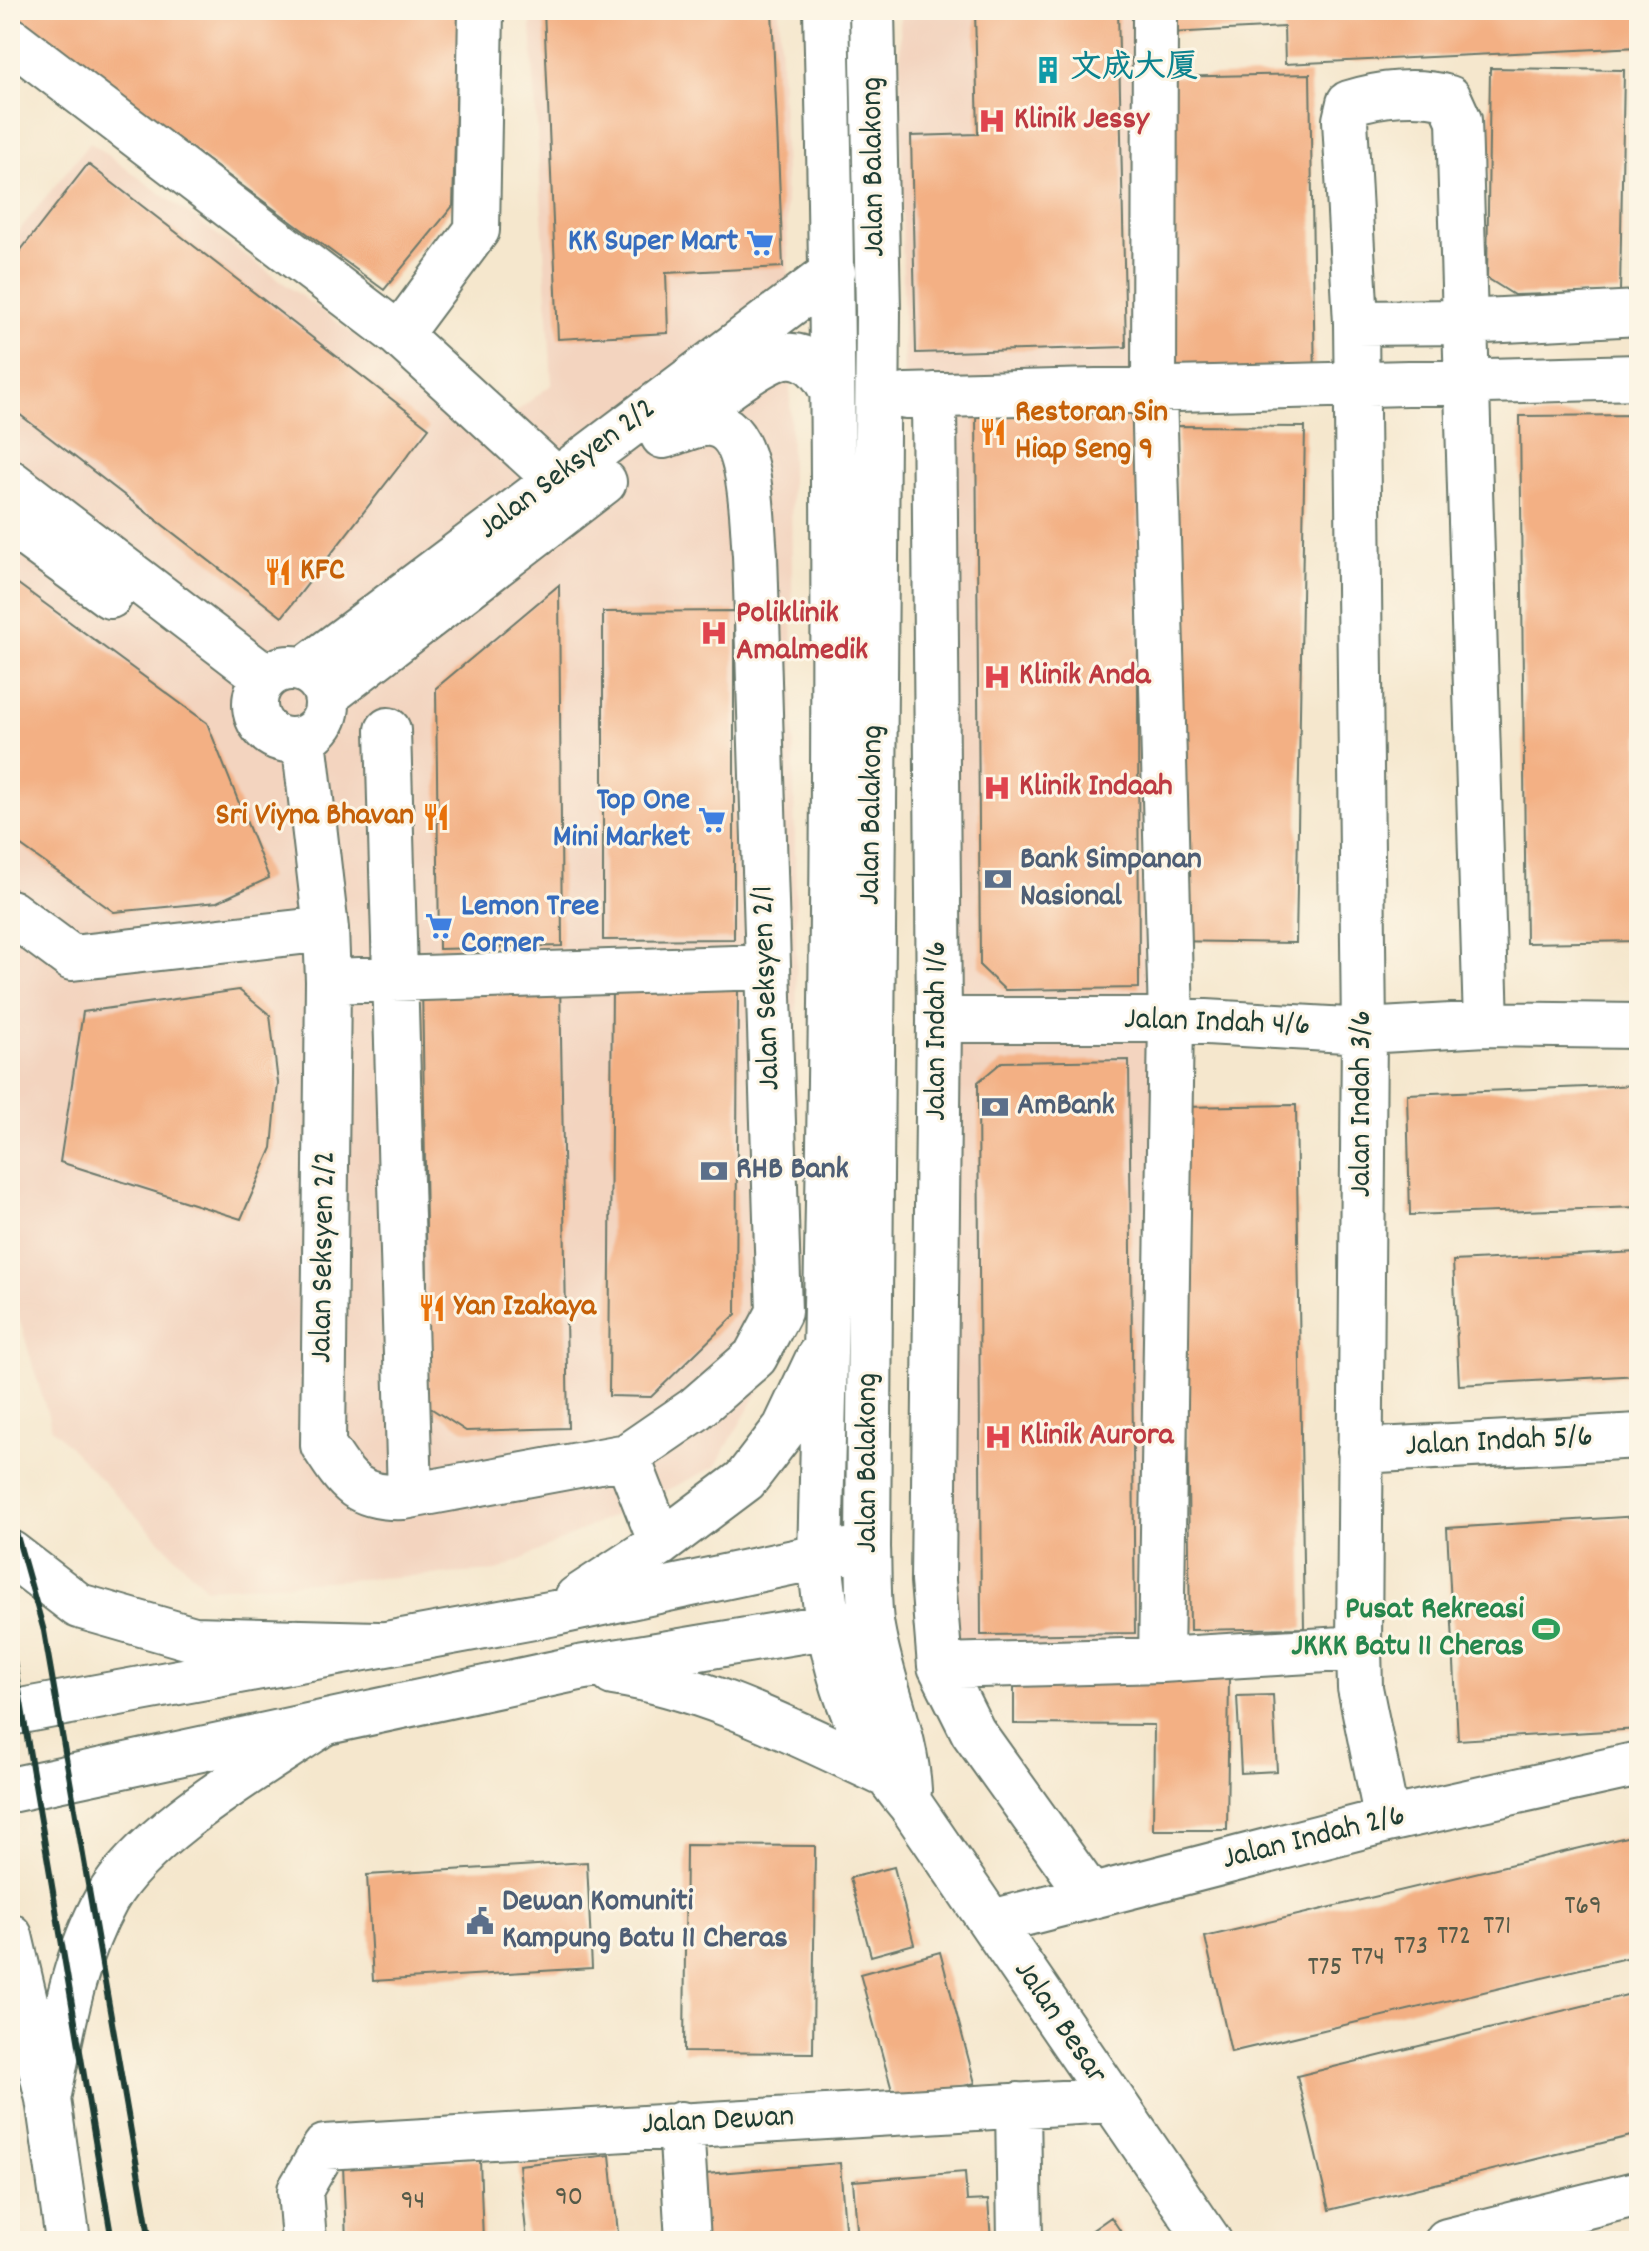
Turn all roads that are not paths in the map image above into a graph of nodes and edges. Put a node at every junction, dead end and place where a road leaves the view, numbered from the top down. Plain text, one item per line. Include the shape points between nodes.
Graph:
1 (481, 10) edge
2 (826, 10) edge
3 (872, 10) edge
4 (1155, 10) edge
5 (10, 39) edge
6 (833, 272) junction
7 (1639, 313) edge
8 (1464, 322) junction
9 (1356, 323) junction
10 (399, 335) junction
11 (1639, 377) edge
12 (1468, 381) junction
13 (1355, 384) junction
14 (1154, 390) junction
15 (832, 392) junction
16 (934, 395) junction
17 (877, 396) junction
18 (663, 436) junction
19 (557, 480) junction
20 (10, 482) edge
21 (10, 523) edge
22 (288, 686) junction
23 (388, 730) dead end
24 (304, 739) junction
25 (10, 912) edge
26 (326, 929) junction
27 (766, 967) junction
28 (395, 979) junction
29 (328, 981) junction
30 (939, 1020) junction
31 (1171, 1020) junction
32 (1486, 1024) junction
33 (1639, 1026) edge
34 (1364, 1031) junction
35 (826, 1343) junction
36 (1639, 1436) edge
37 (1360, 1451) junction
38 (627, 1456) junction
39 (410, 1495) junction
40 (661, 1543) junction
41 (868, 1547) junction
42 (10, 1553) edge
43 (820, 1556) junction
44 (555, 1613) junction
45 (871, 1620) junction
46 (826, 1626) junction
47 (378, 1644) junction
48 (1359, 1648) junction
49 (1161, 1660) junction
50 (940, 1666) junction
51 (579, 1668) junction
52 (10, 1713) edge
53 (324, 1723) junction
54 (1639, 1764) edge
55 (897, 1789) junction
56 (10, 1790) edge
57 (1387, 1820) junction
58 (1089, 1894) junction
59 (992, 1922) junction
60 (10, 1936) edge
61 (48, 2099) junction
62 (1111, 2100) junction
63 (1018, 2105) junction
64 (681, 2124) junction
65 (1639, 2193) edge
66 (68, 2241) edge
67 (304, 2241) edge
68 (688, 2241) edge
69 (1020, 2241) edge
70 (1209, 2241) edge
71 (1447, 2241) edge

1 - 10 main road via 477,230
2 - 6 main road, Jalan Balakong
3 - 17 main road, Jalan Balakong
4 - 14 main road
5 - 10 main road
6 - 15 main road, Jalan Balakong
6 - 19 main road, Jalan Seksyen 2/2
7 - 8 main road
8 - 9 main road
8 - 9 main road, Jalan Indah 3/6 via 1459,120 1449,98 1428,92 1349,103 1345,120
8 - 12 main road
9 - 13 main road, Jalan Indah 3/6
10 - 19 main road
11 - 12 main road
12 - 13 main road
12 - 32 main road
13 - 14 main road
13 - 34 main road, Jalan Indah 3/6
14 - 16 main road
14 - 31 main road
15 - 18 main road via 823,371 784,355
15 - 35 main road, Jalan Balakong
16 - 17 main road
16 - 30 main road, Jalan Indah 1/6
17 - 41 main road, Jalan Balakong
18 - 22 main road
18 - 27 main road, Jalan Seksyen 2/1 via 710,423 731,431 744,451 755,555
19 - 22 main road, Jalan Seksyen 2/2
20 - 22 main road
21 - 22 main road
22 - 24 main road via 324,721
22 - 24 main road via 257,718 268,733 285,740
23 - 28 main road
24 - 26 main road, Jalan Seksyen 2/2
25 - 26 main road via 72,958
26 - 29 main road, Jalan Seksyen 2/2
27 - 28 main road
27 - 38 main road, Jalan Seksyen 2/1 via 779,1312 755,1357 694,1410
28 - 29 main road
28 - 39 main road
29 - 39 main road, Jalan Seksyen 2/2 via 323,1445 345,1479 374,1498
30 - 31 main road, Jalan Indah 4/6
30 - 50 main road, Jalan Indah 1/6 via 933,1581
31 - 34 main road, Jalan Indah 4/6
31 - 49 main road
32 - 33 main road, Jalan Indah 4/6
32 - 34 main road, Jalan Indah 4/6
34 - 37 main road, Jalan Indah 3/6
35 - 40 main road via 785,1428 745,1480
35 - 43 main road, Jalan Balakong
36 - 37 main road, Jalan Indah 5/6
37 - 48 main road, Jalan Indah 3/6
38 - 39 main road, Jalan Seksyen 2/2
38 - 40 main road
40 - 44 main road
41 - 43 main road
41 - 45 main road, Jalan Balakong
42 - 47 main road via 79,1606 194,1639
43 - 44 main road
43 - 46 main road
44 - 47 main road
45 - 46 main road
45 - 55 main road via 908,1764
46 - 51 main road
46 - 55 main road, Jalan Besar via 854,1714
47 - 52 main road
48 - 49 main road
48 - 57 main road, Jalan Indah 3/6 via 1360,1688
49 - 50 main road
50 - 58 main road via 973,1732
51 - 53 main road
51 - 55 main road via 657,1679 759,1716
53 - 56 main road
53 - 61 main road via 201,1806 153,1845 107,1899 74,1978
54 - 57 main road, Jalan Indah 2/6
55 - 59 main road, Jalan Besar
57 - 58 main road, Jalan Indah 2/6
58 - 59 main road, Jalan Indah 2/6
59 - 62 main road, Jalan Besar
60 - 61 main road
61 - 66 main road
62 - 63 main road, Jalan Dewan
62 - 70 main road, Jalan Besar
63 - 64 main road, Jalan Dewan
63 - 69 main road
64 - 67 main road, Jalan Dewan via 325,2147 300,2190
64 - 68 main road
65 - 71 main road

